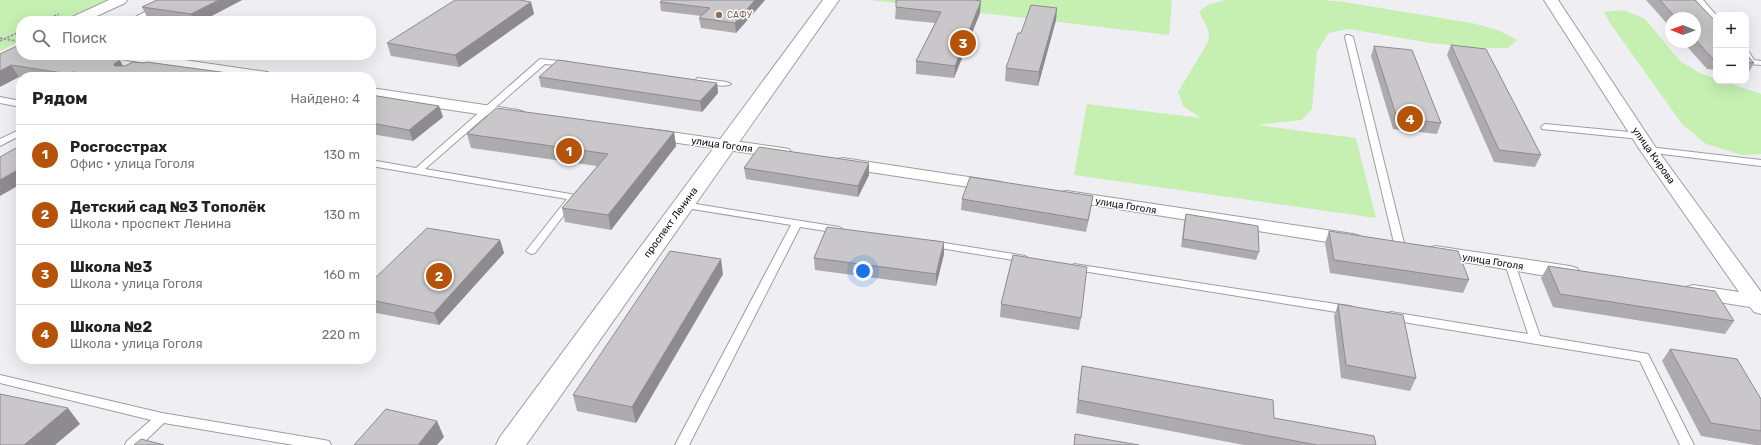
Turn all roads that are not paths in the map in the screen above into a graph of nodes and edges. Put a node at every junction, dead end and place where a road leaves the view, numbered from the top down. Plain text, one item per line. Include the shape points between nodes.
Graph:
1 (120, 0) edge
2 (172, 0) edge
3 (831, 0) edge
4 (1551, 0) edge
5 (1699, 0) edge
6 (86, 16) edge
7 (142, 16) edge
8 (1713, 16) edge
9 (1349, 37) dead end
10 (1749, 58) edge
11 (139, 60) edge
12 (1761, 63) edge
13 (574, 65) edge
14 (225, 72) edge
15 (689, 79) edge
16 (727, 84) dead end
17 (376, 94) edge
18 (0, 100) edge
19 (16, 103) edge
20 (486, 111) junction
21 (532, 117) edge
22 (1545, 127) dead end
23 (632, 132) edge
24 (16, 135) edge
25 (0, 143) edge
26 (1645, 143) junction
27 (725, 145) junction
28 (796, 155) edge
29 (827, 160) edge
30 (1761, 163) edge
31 (376, 164) edge
32 (418, 171) junction
33 (1016, 189) edge
34 (1047, 193) edge
35 (682, 205) junction
36 (797, 223) junction
37 (852, 232) edge
38 (923, 243) edge
39 (1384, 245) junction
40 (531, 251) dead end
41 (1033, 260) edge
42 (1510, 264) junction
43 (1064, 265) edge
44 (1587, 276) edge
45 (1680, 290) edge
46 (1760, 304) edge
47 (1362, 312) edge
48 (1378, 314) edge
49 (1535, 339) junction
50 (0, 379) edge
51 (162, 418) junction
52 (132, 445) edge
53 (324, 445) edge
54 (512, 445) edge
55 (682, 445) edge
56 (1687, 445) edge

1 - 6 street
2 - 7 lane
3 - 27 street, проспект Ленина
4 - 26 street, улица Кирова
5 - 8 lane
9 - 39 lane
10 - 12 lane via 1752,62
11 - 14 street
13 - 20 lane via 543,61
15 - 16 lane
17 - 20 street
18 - 19 lane
20 - 21 street
20 - 32 lane
22 - 26 lane
23 - 27 street, улица Гоголя
24 - 25 lane
26 - 30 lane
26 - 46 street, улица Кирова
27 - 28 street, улица Гоголя
27 - 35 street, проспект Ленина
29 - 33 street
31 - 32 lane
32 - 40 lane via 572,197
34 - 39 street, улица Гоголя
35 - 36 lane
35 - 54 street, проспект Ленина
36 - 37 lane
36 - 55 lane
38 - 41 lane
39 - 42 street, улица Гоголя
42 - 44 street, улица Гоголя
42 - 49 lane
43 - 47 lane
45 - 46 street
48 - 49 lane
49 - 56 lane via 1644,357
50 - 51 lane
51 - 52 lane
51 - 53 lane

